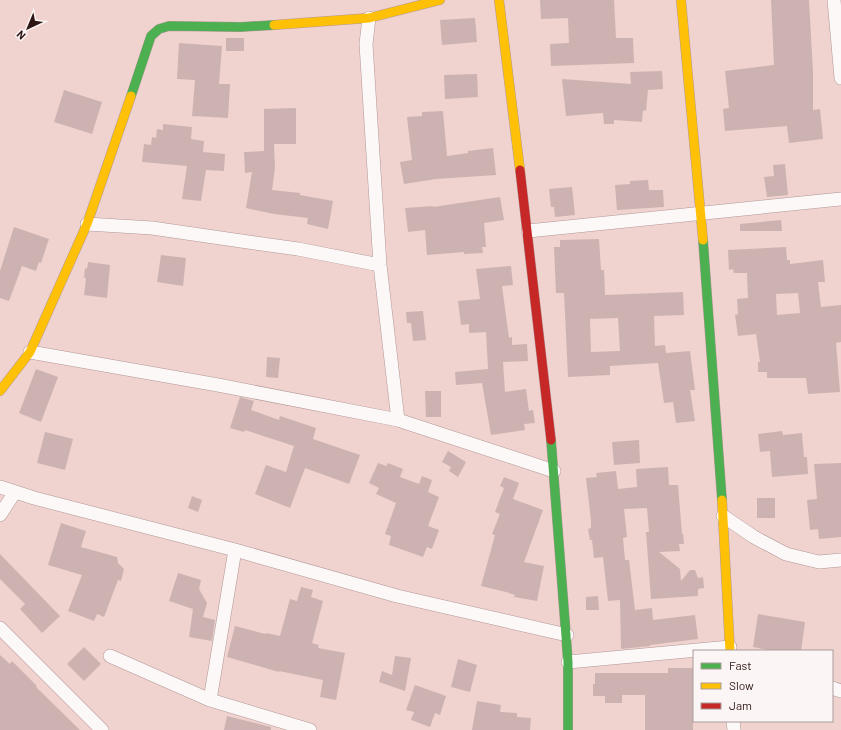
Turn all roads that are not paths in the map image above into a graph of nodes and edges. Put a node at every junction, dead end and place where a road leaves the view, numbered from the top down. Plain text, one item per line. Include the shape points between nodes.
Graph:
1 (440, 0) edge
2 (499, 0) edge
3 (681, 0) edge
4 (834, 0) edge
5 (369, 18) junction
6 (841, 78) edge
7 (841, 199) edge
8 (701, 214) junction
9 (87, 224) junction
10 (528, 231) junction
11 (380, 266) junction
12 (30, 352) junction
13 (0, 391) edge
14 (398, 420) junction
15 (554, 472) junction
16 (0, 487) edge
17 (15, 492) junction
18 (0, 515) edge
19 (723, 516) junction
20 (235, 550) junction
21 (841, 560) edge
22 (0, 628) edge
23 (567, 635) junction
24 (730, 649) edge
25 (718, 650) edge
26 (693, 652) edge
27 (110, 656) dead end
28 (568, 662) junction
29 (210, 700) junction
30 (102, 730) edge
31 (310, 730) edge
32 (568, 730) edge

1 - 5 street
2 - 10 street
3 - 8 street
4 - 6 street
5 - 9 street via 241,27 160,28 151,36
5 - 11 street via 366,44
7 - 8 street
8 - 10 street
8 - 19 street
9 - 11 street via 152,228 298,249
9 - 12 street
10 - 15 street
11 - 14 street
12 - 13 street
12 - 14 street
14 - 15 street
15 - 23 street
16 - 17 street
17 - 18 street
17 - 20 street
19 - 21 street via 786,554 819,562
19 - 24 street
20 - 23 street via 397,596
20 - 29 street
22 - 30 street
23 - 28 street
24 - 25 street
26 - 28 street
27 - 29 street
28 - 32 street
29 - 31 street

